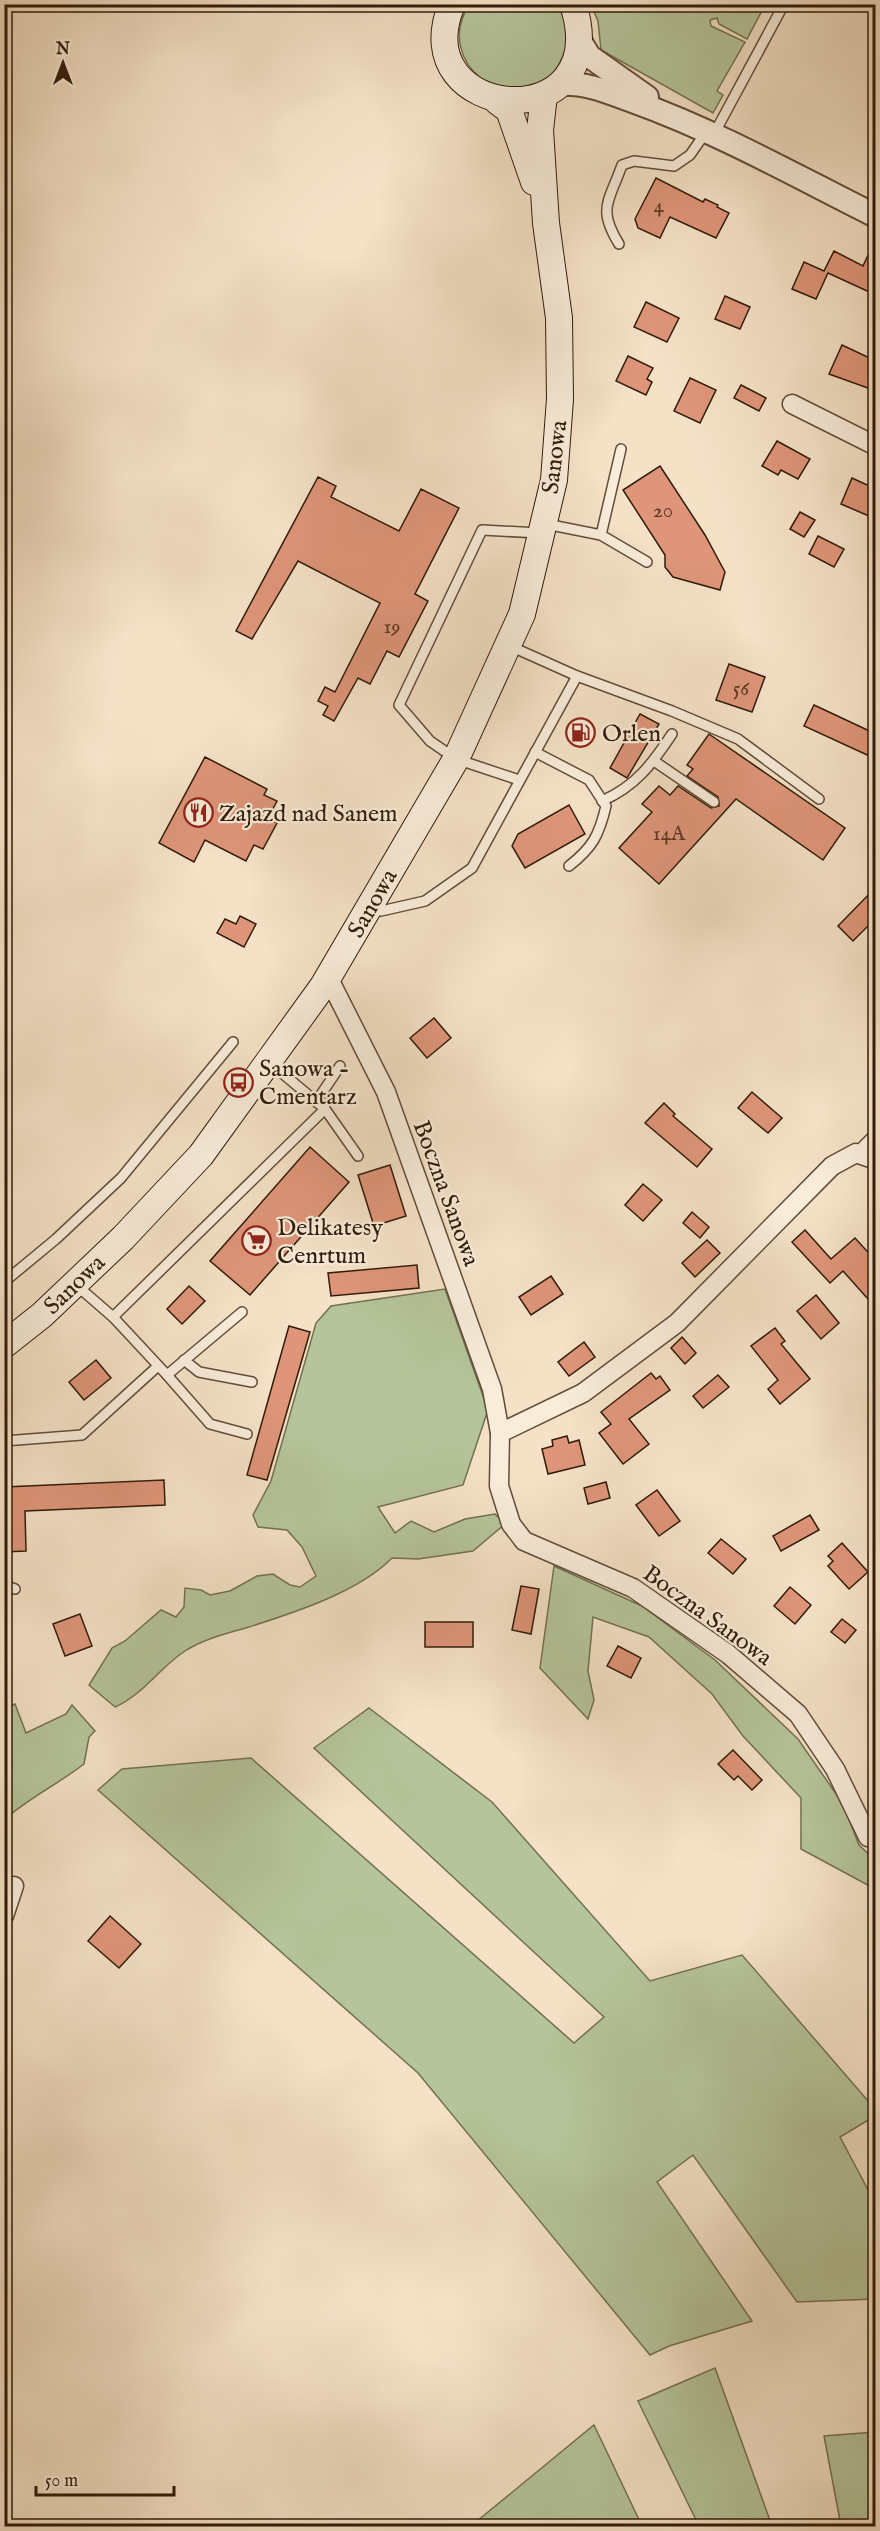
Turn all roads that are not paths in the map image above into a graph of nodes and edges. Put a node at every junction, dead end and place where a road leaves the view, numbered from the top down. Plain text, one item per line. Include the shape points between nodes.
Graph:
1 (573, 4) edge
2 (784, 4) edge
3 (448, 8) edge
4 (580, 41) junction
5 (552, 89) junction
6 (496, 101) junction
7 (675, 117) junction
8 (710, 133) junction
9 (876, 216) edge
10 (546, 223) junction
11 (619, 244) dead end
12 (792, 404) dead end
13 (876, 446) edge
14 (621, 449) dead end
15 (543, 529) junction
16 (601, 535) junction
17 (648, 562) dead end
18 (508, 645) junction
19 (577, 676) junction
20 (672, 734) dead end
21 (535, 752) junction
22 (456, 759) junction
23 (654, 761) junction
24 (519, 780) junction
25 (819, 799) dead end
26 (602, 801) junction
27 (714, 802) dead end
28 (569, 866) dead end
29 (367, 910) junction
30 (328, 977) junction
31 (233, 1042) dead end
32 (268, 1062) junction
33 (340, 1066) dead end
34 (316, 1102) junction
35 (325, 1109) junction
36 (876, 1133) edge
37 (856, 1153) junction
38 (358, 1156) dead end
39 (876, 1160) edge
40 (4, 1281) edge
41 (73, 1283) junction
42 (242, 1312) dead end
43 (113, 1317) junction
44 (4, 1345) edge
45 (184, 1360) junction
46 (158, 1366) junction
47 (166, 1375) junction
48 (252, 1382) dead end
49 (500, 1433) junction
50 (247, 1434) dead end
51 (4, 1441) edge
52 (4, 1585) edge
53 (15, 1589) dead end
54 (868, 1837) dead end
55 (14, 1886) dead end
56 (4, 1916) edge
57 (4, 2519) edge
58 (13, 2526) edge

1 - 4 main road
2 - 8 lane
3 - 6 main road via 444,37 448,57 473,90
4 - 5 main road via 573,66
4 - 7 street via 589,56
5 - 6 main road via 522,102
5 - 7 street via 574,83
5 - 10 main road via 540,130
6 - 10 main road via 509,110
7 - 8 street
8 - 9 street
8 - 11 lane via 674,166 634,161 622,165 605,212 606,224
10 - 15 main road, Sanowa via 561,365 554,480
12 - 13 street
14 - 16 lane
15 - 16 lane
15 - 18 main road, Sanowa via 522,614
15 - 22 lane via 482,530 399,705 430,741
16 - 17 lane
18 - 19 lane
18 - 22 main road, Sanowa
19 - 21 lane
19 - 25 lane via 738,739
20 - 23 lane
21 - 24 lane
21 - 26 lane via 589,780
22 - 24 lane
22 - 29 main road, Sanowa
23 - 26 lane via 622,792
23 - 27 lane
24 - 29 lane via 472,868 425,901 381,911
26 - 28 lane via 606,806 600,831 587,852
29 - 30 main road, Sanowa
30 - 32 main road, Sanowa
30 - 49 street, Boczna Sanowa via 386,1092 492,1389
31 - 40 lane via 121,1178
32 - 34 lane
32 - 41 main road, Sanowa via 201,1155
33 - 34 lane
34 - 35 lane
35 - 38 lane
35 - 43 lane
36 - 37 lane
37 - 39 street
37 - 49 street via 832,1166 677,1323 583,1393
41 - 43 lane
41 - 44 main road, Sanowa via 42,1315
42 - 45 lane
43 - 46 lane
45 - 47 lane
45 - 48 lane via 199,1372
46 - 47 lane
46 - 51 lane via 82,1436
47 - 50 lane via 210,1424
49 - 54 street, Boczna Sanowa via 500,1486 512,1524 524,1541 633,1588 728,1654 798,1714 835,1769
52 - 53 lane
55 - 56 street
57 - 58 lane

